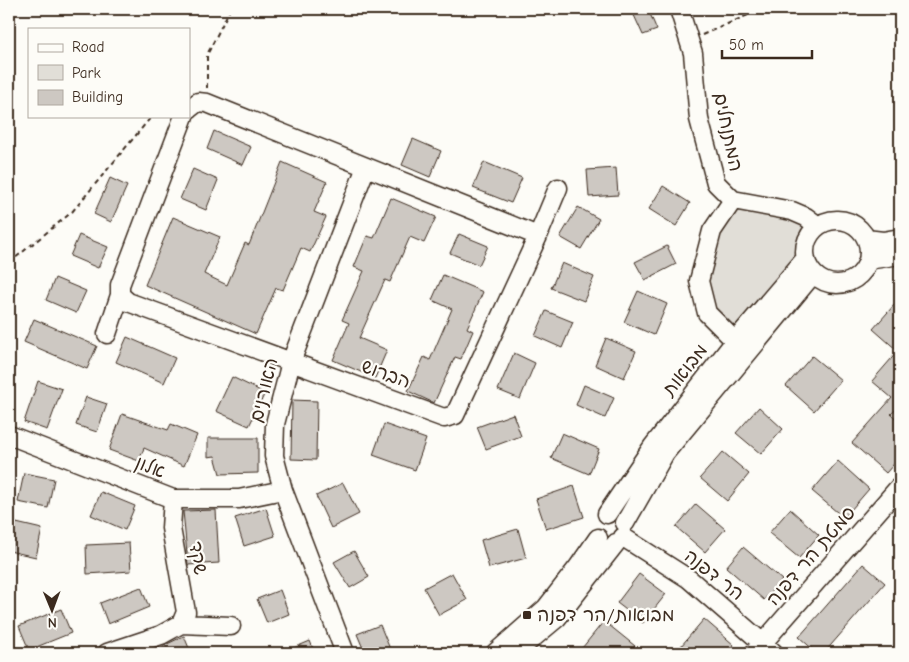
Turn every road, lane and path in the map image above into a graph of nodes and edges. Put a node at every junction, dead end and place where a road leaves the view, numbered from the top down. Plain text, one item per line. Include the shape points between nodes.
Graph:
1 (230, 9) edge
2 (679, 9) edge
3 (762, 9) edge
4 (689, 41) junction
5 (207, 103) junction
6 (190, 107) edge
7 (150, 118) edge
8 (183, 118) edge
9 (366, 167) junction
10 (558, 188) dead end
11 (733, 200) junction
12 (818, 226) junction
13 (538, 236) junction
14 (900, 238) edge
15 (866, 239) junction
16 (900, 255) edge
17 (805, 258) junction
18 (868, 260) junction
19 (9, 263) edge
20 (813, 274) junction
21 (120, 295) junction
22 (107, 334) dead end
23 (735, 341) junction
24 (291, 362) junction
25 (11, 441) edge
26 (900, 486) edge
27 (283, 490) junction
28 (173, 499) junction
29 (607, 514) junction
30 (621, 534) junction
31 (598, 538) junction
32 (181, 624) junction
33 (231, 626) dead end
34 (764, 650) edge
35 (107, 653) edge
36 (345, 653) edge
37 (495, 653) edge
38 (515, 653) edge

1 - 5 path via 207,55
2 - 4 street, המתנחלים
3 - 4 path
4 - 11 street, המתנחלים via 699,118 711,168 716,182
5 - 6 street via 198,102
5 - 9 street
7 - 19 path via 72,212
8 - 21 street via 120,285
9 - 13 street
9 - 24 street, האורנים
10 - 13 street, הברוש
11 - 12 street, המתנחלים via 792,211
11 - 23 street via 712,231 699,281 707,313
12 - 15 street via 836,220 845,221 854,225
12 - 17 street via 808,238
13 - 24 street, הברוש via 455,415 444,418
14 - 15 street
15 - 18 street
16 - 18 street
17 - 20 street
17 - 23 street, מבואות
18 - 20 street via 864,269 850,282 830,284
20 - 30 street, מבואות via 664,453
21 - 22 street
21 - 24 street, הברוש via 128,302
23 - 29 street, מבואות via 653,446
24 - 27 street, האורנים via 274,424 274,456
25 - 28 street, אלון
26 - 34 street, סמטת הר דפנה
27 - 28 street, אלון via 239,499
27 - 36 street, האורנים
28 - 32 street, שקד via 171,528 186,612
29 - 30 street via 618,515
29 - 31 street via 596,523
30 - 31 street via 606,544
30 - 34 street, הר דפנה via 688,579
30 - 38 street, מבואות via 557,618
31 - 37 street via 546,608
32 - 33 street
32 - 35 street via 161,635

